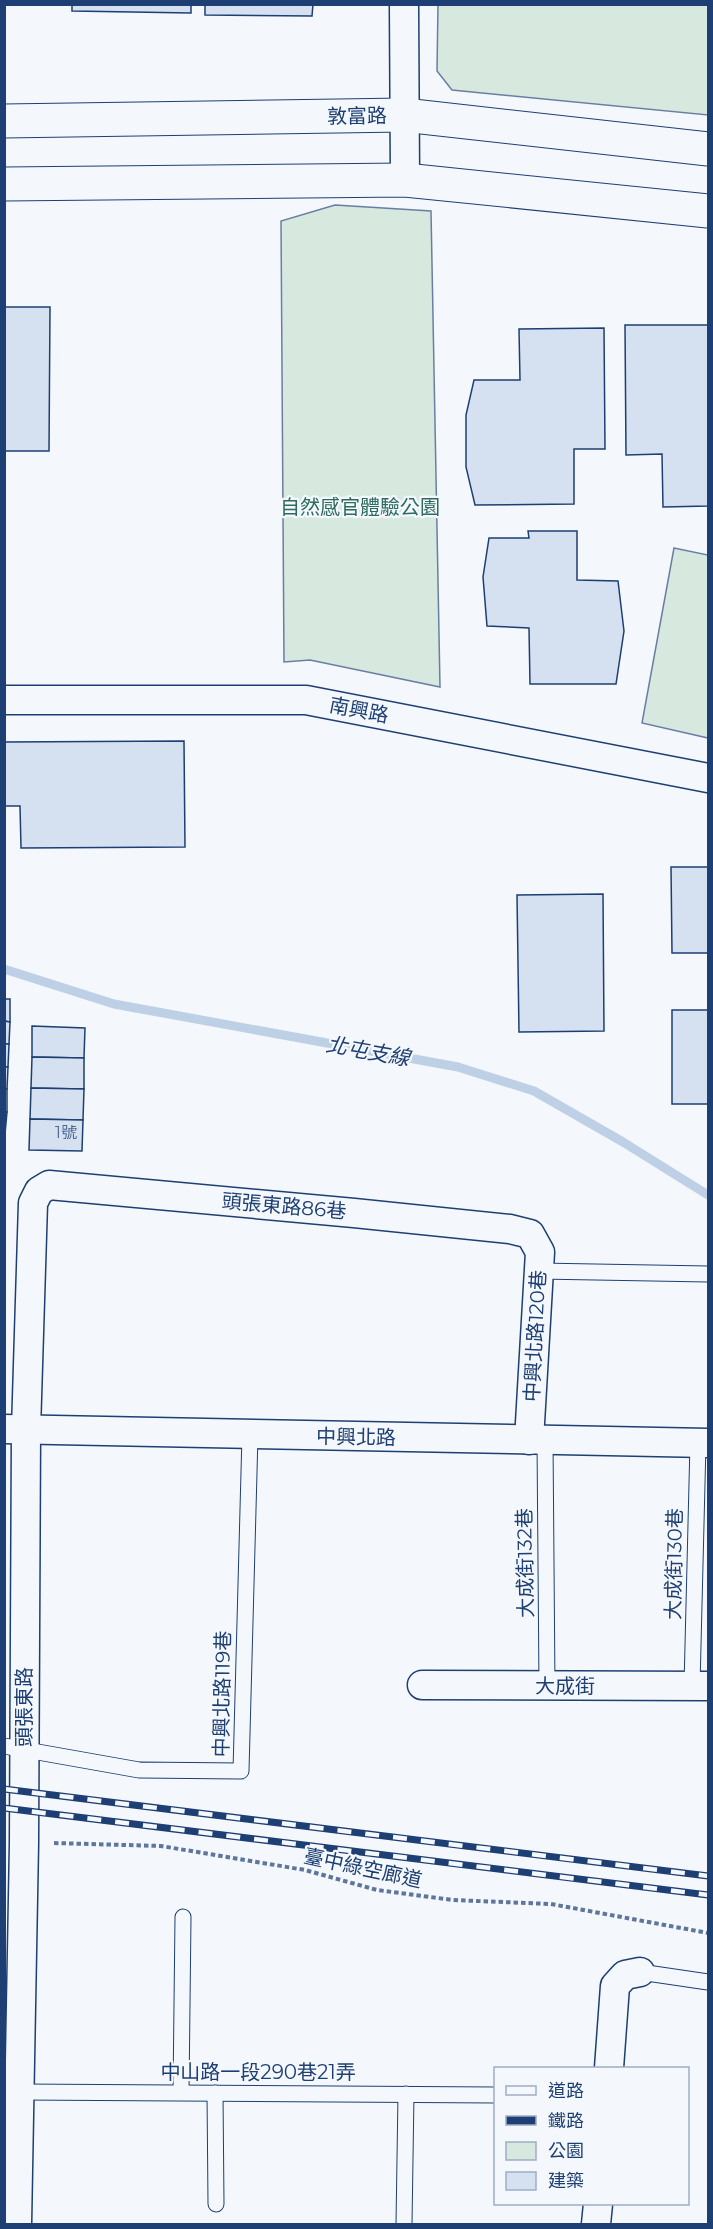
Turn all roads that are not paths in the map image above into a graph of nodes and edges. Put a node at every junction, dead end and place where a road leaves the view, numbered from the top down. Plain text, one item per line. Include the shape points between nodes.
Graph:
1 (405, 4) edge
2 (404, 115) junction
3 (4, 121) edge
4 (708, 149) edge
5 (405, 180) junction
6 (4, 183) edge
7 (708, 211) edge
8 (4, 700) edge
9 (708, 778) edge
10 (39, 1191) joint
11 (530, 1234) joint
12 (539, 1271) junction
13 (708, 1274) edge
14 (15, 1430) edge
15 (250, 1435) junction
16 (537, 1440) junction
17 (703, 1443) edge
18 (423, 1685) dead end
19 (547, 1686) junction
20 (700, 1686) edge
21 (14, 1747) edge
22 (14, 1870) edge
23 (183, 1917) dead end
24 (640, 1972) joint
25 (708, 1982) edge
26 (609, 2067) edge
27 (20, 2091) junction
28 (181, 2092) junction
29 (215, 2093) junction
30 (406, 2094) junction
31 (494, 2095) edge
32 (216, 2204) dead end
33 (598, 2205) edge
34 (17, 2224) edge
35 (404, 2224) edge
36 (596, 2224) edge

1 - 2 street
2 - 3 street, 敦富路
2 - 4 street, 敦富路
2 - 5 street
5 - 6 street
5 - 7 street
8 - 9 street, 南興路 via 306,700
10 - 11 street, 頭張東路86巷 via 49,1185 354,1213
10 - 14 street, 頭張東路 via 33,1203
11 - 12 street, 中興北路120巷 via 540,1252
12 - 13 lane
12 - 16 street, 中興北路120巷
14 - 15 street, 中興北路
14 - 21 street, 頭張東路
15 - 16 street, 中興北路
15 - 21 lane, 中興北路119巷 via 241,1771 139,1770
16 - 17 street, 中興北路
16 - 19 lane, 大成街132巷
17 - 20 lane, 大成街130巷
18 - 19 street, 大成街
19 - 20 street, 大成街
21 - 22 street, 頭張東路
22 - 27 street, 頭張東路
23 - 28 lane
24 - 25 lane
24 - 26 street via 625,1975 615,1986
27 - 28 lane, 中山路一段290巷21弄
27 - 34 street, 頭張東路
28 - 29 lane, 中山路一段290巷21弄
29 - 30 lane, 中山路一段290巷21弄
29 - 32 lane
30 - 31 lane, 中山路一段290巷21弄
30 - 35 lane
33 - 36 street

